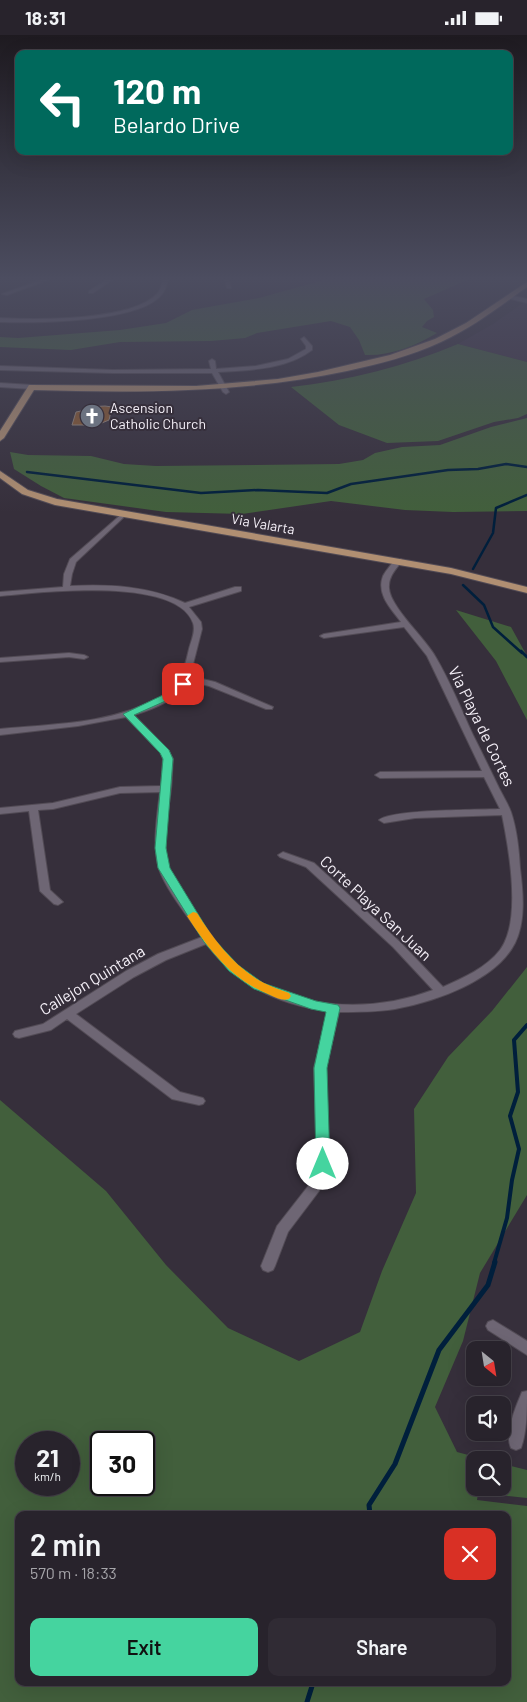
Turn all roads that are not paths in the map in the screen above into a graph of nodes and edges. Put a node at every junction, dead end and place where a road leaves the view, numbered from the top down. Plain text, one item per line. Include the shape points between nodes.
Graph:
1 (300, 358) edge
2 (389, 358) edge
3 (408, 358) edge
4 (212, 361) dead end
5 (135, 363) dead end
6 (0, 368) edge
7 (214, 371) junction
8 (340, 371) junction
9 (130, 373) junction
10 (332, 378) junction
11 (0, 385) edge
12 (31, 389) junction
13 (0, 390) edge
14 (225, 390) junction
15 (0, 438) edge
16 (0, 474) edge
17 (124, 514) junction
18 (398, 561) junction
19 (66, 589) junction
20 (238, 589) dead end
21 (527, 590) edge
22 (0, 594) edge
23 (184, 607) junction
24 (406, 624) junction
25 (324, 636) dead end
26 (84, 657) dead end
27 (0, 661) edge
28 (187, 678) junction
29 (269, 707) dead end
30 (128, 714) junction
31 (0, 732) edge
32 (489, 774) junction
33 (380, 775) dead end
34 (166, 789) junction
35 (33, 808) junction
36 (0, 811) edge
37 (506, 812) junction
38 (384, 820) dead end
39 (283, 855) dead end
40 (58, 902) dead end
41 (208, 939) junction
42 (441, 992) junction
43 (334, 1008) junction
44 (68, 1014) junction
45 (19, 1034) dead end
46 (199, 1101) dead end
47 (268, 1266) dead end
48 (493, 1326) dead end
49 (527, 1349) edge
50 (527, 1397) edge
51 (516, 1443) dead end

1 - 7 street
2 - 8 main road
3 - 10 main road
4 - 7 street
5 - 9 street
6 - 9 street
7 - 9 street
7 - 14 street
8 - 10 main road
8 - 14 main road
10 - 14 main road
11 - 12 street
12 - 13 street
12 - 14 main road via 141,395
12 - 15 main road
16 - 17 main road, Via Valarta via 11,484 37,497
17 - 18 main road, Via Valarta
17 - 19 street via 74,561
18 - 21 main road, Via Valarta
18 - 24 street, Via Playa de Cortes via 387,576 385,588
19 - 22 street
19 - 23 street via 138,590 165,597
20 - 23 street
23 - 28 street via 195,618 198,628
24 - 25 street
24 - 32 street, Via Playa de Cortes via 432,655
26 - 27 street via 69,655
28 - 29 street via 212,684
28 - 30 street via 167,697
30 - 31 street
30 - 34 street, Via Playa de Cortes via 165,752 168,759
32 - 33 street
32 - 37 street, Via Playa de Cortes
34 - 35 street via 120,790
34 - 41 street, Via Playa de Cortes via 160,848 164,868
35 - 36 street
35 - 40 street via 45,891
37 - 38 street via 415,815
37 - 42 street, Via Playa de Cortes via 512,836 516,927 500,957 473,978
39 - 42 street, Corte Playa San Juan via 310,865 397,945
41 - 43 street, Via Playa de Cortes via 234,968 258,986
41 - 44 street, Callejon Quintana via 130,974
42 - 43 street, Via Playa de Cortes via 381,1007
43 - 47 street via 320,1068 323,1164 315,1187 282,1230
44 - 45 street, Callejon Quintana via 47,1027
44 - 46 street via 176,1096
48 - 49 street
50 - 51 street via 520,1414

